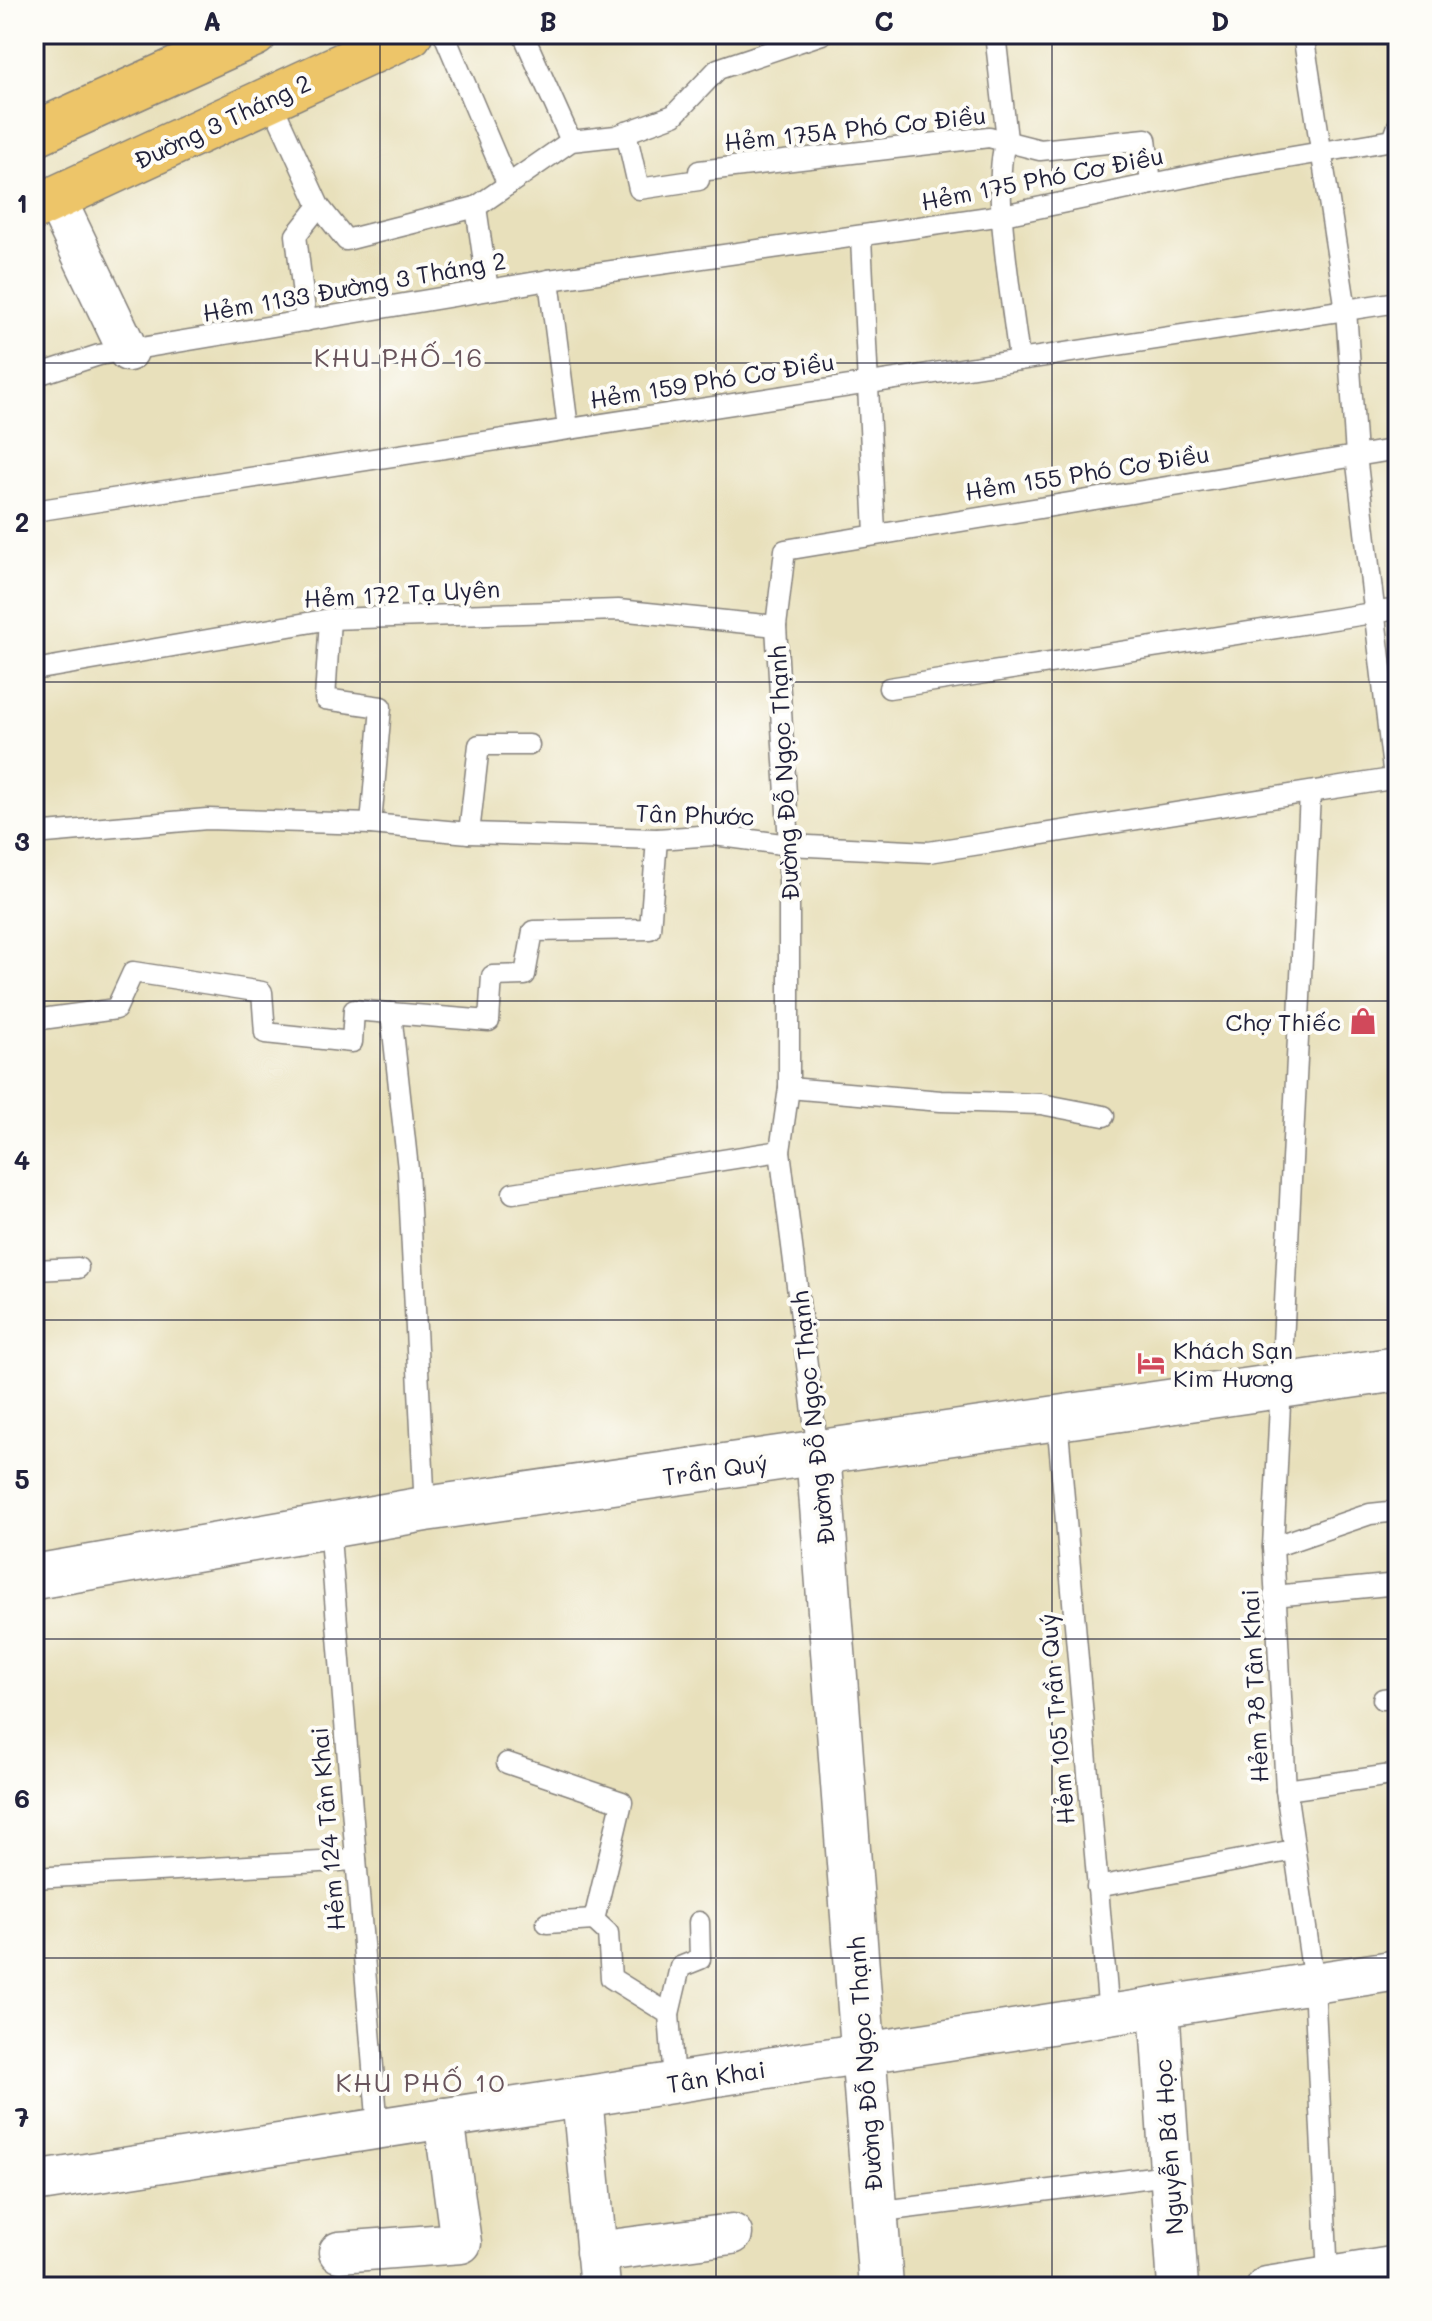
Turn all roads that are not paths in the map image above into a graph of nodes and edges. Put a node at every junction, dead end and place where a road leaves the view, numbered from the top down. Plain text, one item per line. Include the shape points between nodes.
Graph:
1 (255, 34) edge
2 (410, 34) edge
3 (444, 34) edge
4 (523, 34) edge
5 (822, 34) edge
6 (995, 34) edge
7 (1303, 34) edge
8 (798, 38) edge
9 (270, 99) junction
10 (1398, 126) edge
11 (626, 132) junction
12 (34, 134) edge
13 (1007, 139) junction
14 (571, 141) junction
15 (1319, 151) junction
16 (1151, 184) junction
17 (508, 185) junction
18 (45, 203) edge
19 (319, 206) junction
20 (476, 207) junction
21 (1003, 215) junction
22 (861, 238) junction
23 (685, 262) joint
24 (549, 280) junction
25 (488, 290) junction
26 (1398, 302) edge
27 (1346, 310) junction
28 (306, 321) junction
29 (128, 351) junction
30 (1019, 360) junction
31 (34, 376) edge
32 (869, 383) junction
33 (568, 428) junction
34 (1398, 449) edge
35 (1356, 455) junction
36 (34, 511) edge
37 (875, 533) junction
38 (785, 550) joint
39 (1398, 609) edge
40 (1377, 612) junction
41 (330, 619) junction
42 (776, 626) junction
43 (34, 670) edge
44 (889, 688) dead end
45 (529, 745) dead end
46 (1396, 778) edge
47 (1310, 794) junction
48 (371, 824) junction
49 (469, 833) junction
50 (34, 834) edge
51 (657, 839) junction
52 (789, 845) junction
53 (391, 1013) junction
54 (34, 1020) edge
55 (789, 1088) junction
56 (1104, 1116) dead end
57 (780, 1151) junction
58 (513, 1193) dead end
59 (78, 1268) dead end
60 (34, 1270) edge
61 (1398, 1369) edge
62 (1283, 1385) junction
63 (1057, 1418) junction
64 (818, 1452) junction
65 (425, 1509) junction
66 (1398, 1511) edge
67 (329, 1525) junction
68 (1273, 1547) junction
69 (34, 1577) edge
70 (1398, 1584) edge
71 (1274, 1596) junction
72 (507, 1763) dead end
73 (1398, 1774) edge
74 (1286, 1790) junction
75 (1294, 1850) junction
76 (356, 1860) junction
77 (34, 1878) edge
78 (1097, 1887) junction
79 (594, 1920) junction
80 (699, 1922) dead end
81 (547, 1923) dead end
82 (1398, 1970) edge
83 (1314, 1983) junction
84 (1159, 2007) junction
85 (669, 2014) junction
86 (1109, 2015) junction
87 (863, 2053) junction
88 (674, 2082) junction
89 (582, 2097) junction
90 (444, 2118) junction
91 (378, 2129) junction
92 (1168, 2175) junction
93 (34, 2182) edge
94 (875, 2212) junction
95 (732, 2234) dead end
96 (339, 2252) dead end
97 (1398, 2266) edge
98 (598, 2269) edge
99 (1301, 2283) edge
100 (881, 2287) edge
101 (1178, 2287) edge

1 - 12 main road
2 - 9 main road, Đường 3 Tháng 2
3 - 17 lane
4 - 14 lane
5 - 8 lane
6 - 13 lane
7 - 15 lane
8 - 11 lane via 718,69 674,115
9 - 18 main road, Đường 3 Tháng 2
9 - 19 lane
10 - 15 lane, Hẻm 175 Phó Cơ Điều via 1393,140
11 - 13 lane, Hẻm 175A Phó Cơ Điều via 639,189 699,180 699,171
11 - 14 lane
13 - 16 lane, Hẻm 175A Phó Cơ Điều via 1040,150 1146,139
13 - 21 lane via 1000,154
14 - 17 lane
15 - 16 lane, Hẻm 175 Phó Cơ Điều
15 - 27 lane
16 - 21 lane, Hẻm 175 Phó Cơ Điều
17 - 20 lane
18 - 29 street
19 - 20 lane via 346,240
19 - 28 lane via 296,235
20 - 25 lane
21 - 22 lane, Hẻm 175 Phó Cơ Điều
21 - 30 lane
22 - 23 lane, Hẻm 175 Phó Cơ Điều
22 - 32 lane
23 - 24 lane, Hẻm 1133 Đường 3 Tháng 2
24 - 25 lane, Hẻm 1133 Đường 3 Tháng 2
24 - 33 lane
25 - 28 lane, Hẻm 1133 Đường 3 Tháng 2
26 - 27 lane, Hẻm 159 Phó Cơ Điều
27 - 30 lane, Hẻm 159 Phó Cơ Điều
27 - 35 lane
28 - 29 lane, Hẻm 1133 Đường 3 Tháng 2
29 - 31 lane, Hẻm 1133 Đường 3 Tháng 2
30 - 32 lane, Hẻm 159 Phó Cơ Điều
32 - 33 lane, Hẻm 159 Phó Cơ Điều
32 - 37 lane
33 - 36 lane, Hẻm 159 Phó Cơ Điều
34 - 35 lane, Hẻm 155 Phó Cơ Điều
35 - 37 lane, Hẻm 155 Phó Cơ Điều
35 - 40 lane
37 - 38 lane, Hẻm 155 Phó Cơ Điều
38 - 42 lane, Đường Đỗ Ngọc Thạnh
39 - 40 lane
40 - 44 lane
40 - 46 lane
41 - 42 lane, Hẻm 172 Tạ Uyên via 618,610
41 - 43 lane, Hẻm 172 Tạ Uyên
41 - 48 lane via 325,699 381,707
42 - 52 lane, Đường Đỗ Ngọc Thạnh
45 - 49 lane via 479,745
46 - 47 lane, Tân Phước
47 - 52 lane, Tân Phước via 929,852
47 - 62 lane, Hẻm 78 Tân Khai
48 - 49 lane, Tân Phước
48 - 50 lane, Tân Phước via 207,819
49 - 51 lane, Tân Phước
51 - 52 lane, Tân Phước via 714,835
51 - 53 lane via 650,929 533,931 525,975 492,976 489,1021
52 - 55 lane, Đường Đỗ Ngọc Thạnh
53 - 54 lane via 354,1010 352,1042 265,1033 262,992 133,972 116,1009
53 - 65 lane via 408,1169
55 - 56 lane via 1041,1104
55 - 57 lane, Đường Đỗ Ngọc Thạnh
57 - 58 lane
57 - 64 lane, Đường Đỗ Ngọc Thạnh
59 - 60 lane
61 - 62 street, Trần Quý
62 - 63 street, Trần Quý
62 - 68 lane, Hẻm 78 Tân Khai
63 - 64 street, Trần Quý
63 - 78 lane, Hẻm 105 Trần Quý
64 - 65 street, Trần Quý
64 - 87 street, Đường Đỗ Ngọc Thạnh
65 - 67 street, Trần Quý
66 - 68 lane via 1370,1514
67 - 69 street, Trần Quý
67 - 76 lane, Hẻm 124 Tân Khai
68 - 71 lane, Hẻm 78 Tân Khai
70 - 71 lane
71 - 74 lane, Hẻm 78 Tân Khai
72 - 79 lane via 622,1802
73 - 74 lane
74 - 75 lane, Hẻm 78 Tân Khai
75 - 78 lane
75 - 83 lane, Hẻm 78 Tân Khai
76 - 77 lane
76 - 91 lane, Hẻm 124 Tân Khai
78 - 86 lane, Hẻm 105 Trần Quý
79 - 81 lane
79 - 85 lane via 608,1933 611,1978
80 - 85 lane via 700,1959 680,1967
82 - 83 street, Tân Khai
83 - 84 street, Tân Khai
83 - 99 lane, Hẻm 78 Tân Khai
84 - 86 street, Tân Khai
84 - 92 street, Nguyễn Bá Học
85 - 88 lane
86 - 87 street, Tân Khai
87 - 88 street, Tân Khai
87 - 94 street, Đường Đỗ Ngọc Thạnh
88 - 89 street, Tân Khai
89 - 90 street, Tân Khai
89 - 98 street
90 - 91 street, Tân Khai
90 - 96 street via 461,2243
91 - 93 street, Tân Khai
92 - 94 lane
92 - 101 street, Nguyễn Bá Học
94 - 100 street, Đường Đỗ Ngọc Thạnh
95 - 98 street
97 - 99 street

